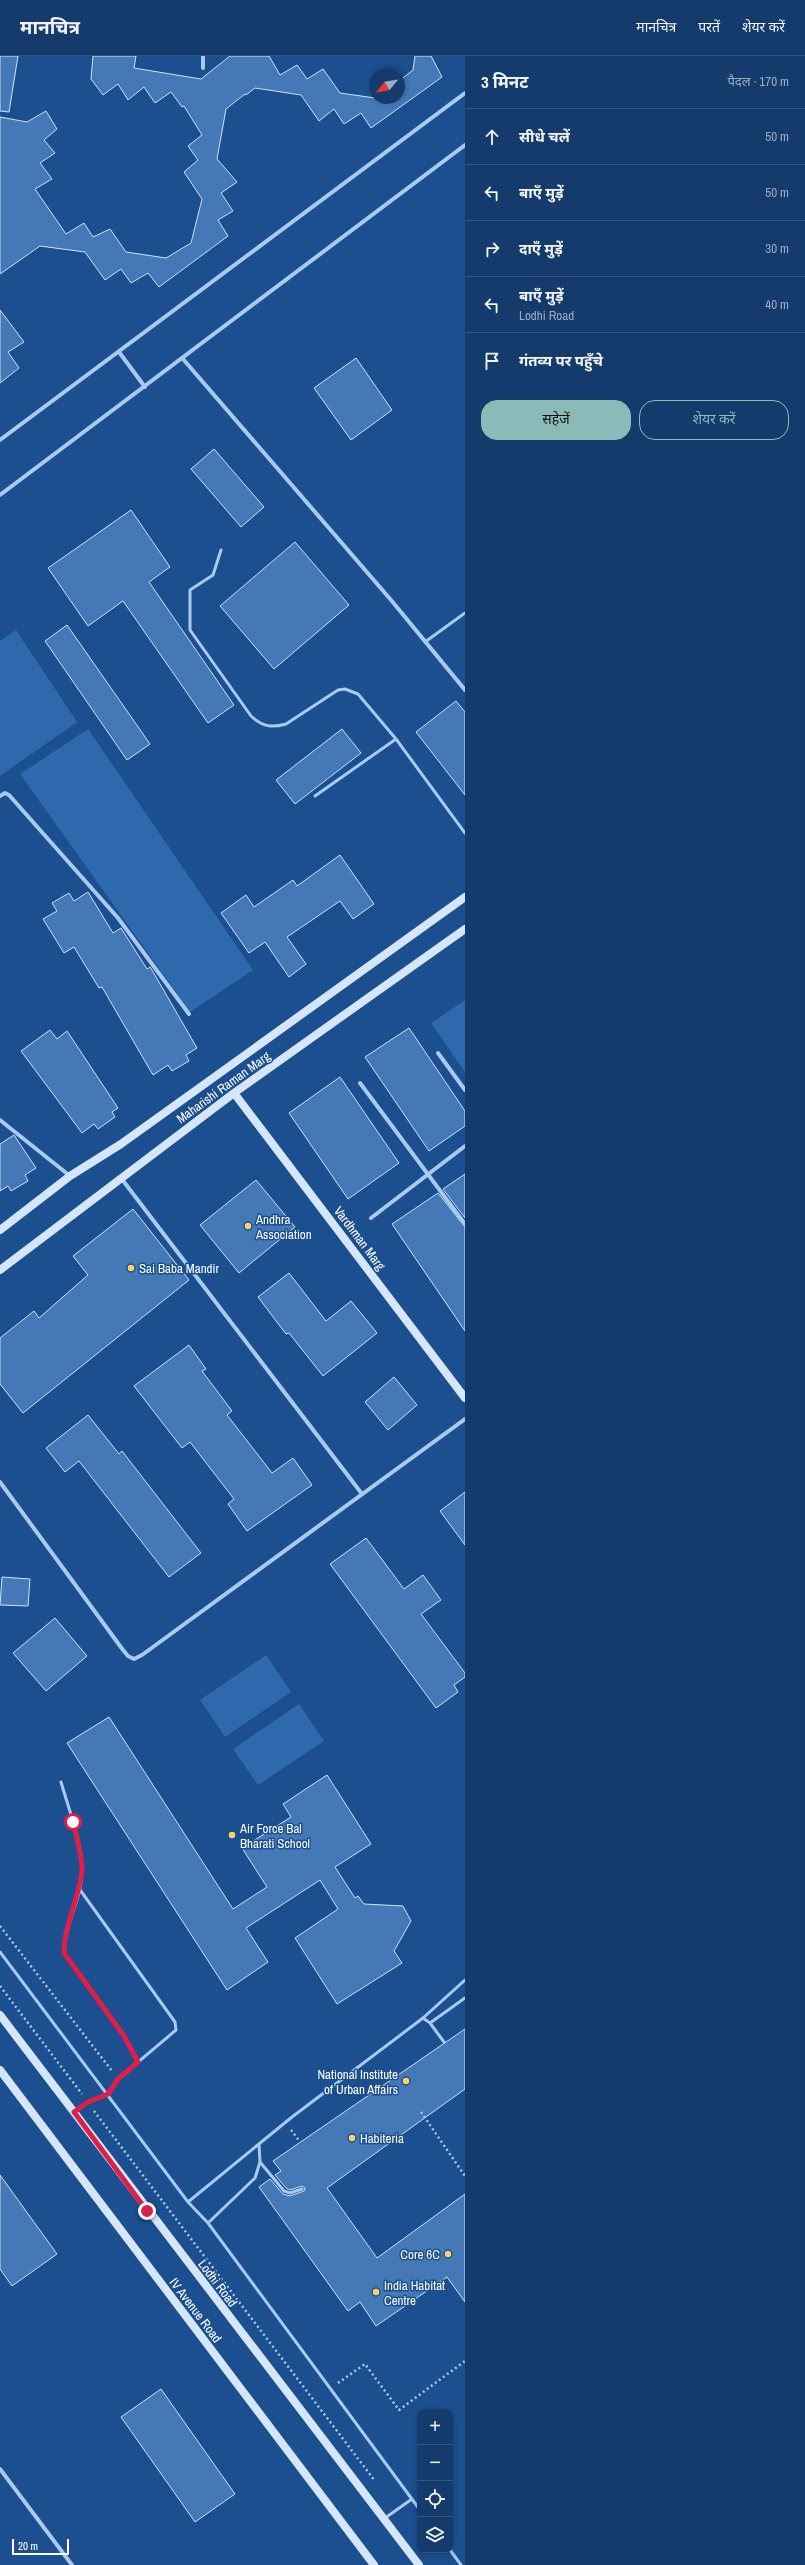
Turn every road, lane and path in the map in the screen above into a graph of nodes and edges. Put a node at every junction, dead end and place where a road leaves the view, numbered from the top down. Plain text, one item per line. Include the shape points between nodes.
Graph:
1 (203, 56) edge
2 (204, 68) dead end
3 (465, 93) edge
4 (465, 145) edge
5 (119, 352) junction
6 (183, 359) junction
7 (145, 387) junction
8 (0, 440) edge
9 (0, 495) edge
10 (221, 550) dead end
11 (465, 613) edge
12 (425, 642) junction
13 (465, 690) edge
14 (396, 739) junction
15 (0, 796) edge
16 (315, 796) dead end
17 (465, 833) edge
18 (465, 897) edge
19 (465, 929) edge
20 (189, 1014) dead end
21 (438, 1053) dead end
22 (360, 1083) dead end
23 (465, 1090) edge
24 (234, 1093) junction
25 (0, 1120) edge
26 (465, 1146) edge
27 (427, 1173) junction
28 (70, 1176) junction
29 (121, 1177) junction
30 (371, 1218) dead end
31 (465, 1224) edge
32 (0, 1230) edge
33 (0, 1270) edge
34 (465, 1398) edge
35 (465, 1419) edge
36 (0, 1482) edge
37 (362, 1494) junction
38 (61, 1782) dead end
39 (78, 1887) junction
40 (0, 1926) edge
41 (0, 1952) edge
42 (465, 1980) edge
43 (0, 1986) edge
44 (465, 1998) edge
45 (0, 2015) edge
46 (423, 2018) junction
47 (430, 2023) junction
48 (444, 2042) dead end
49 (138, 2062) junction
50 (0, 2070) edge
51 (118, 2079) junction
52 (108, 2094) junction
53 (88, 2102) junction
54 (74, 2112) junction
55 (421, 2112) dead end
56 (259, 2144) junction
57 (260, 2162) junction
58 (465, 2176) edge
59 (302, 2189) dead end
60 (188, 2202) junction
61 (208, 2223) junction
62 (465, 2361) edge
63 (330, 2389) junction
64 (0, 2469) edge
65 (375, 2481) dead end
66 (412, 2499) junction
67 (417, 2506) edge
68 (384, 2520) junction
69 (452, 2553) edge
70 (72, 2565) edge
71 (374, 2565) edge
72 (419, 2565) edge
73 (461, 2565) edge

1 - 2 street
3 - 5 street
4 - 6 street
5 - 7 street
5 - 8 street
6 - 7 street
6 - 12 street
7 - 9 street
10 - 14 lane via 213,575 190,590 190,630 252,716 260,724 286,724 331,694 345,689 358,694
11 - 12 lane
12 - 13 street
14 - 16 lane
14 - 17 lane
15 - 20 street via 5,793 8,796 118,918
18 - 28 main road, Maharishi Raman Marg via 121,1144
19 - 24 main road, Maharishi Raman Marg
21 - 23 street
22 - 27 street
24 - 29 main road, Maharishi Raman Marg
24 - 34 main road, Vardhman Marg
25 - 28 street
26 - 27 street
27 - 30 street
27 - 31 street
28 - 32 main road, Maharishi Raman Marg
29 - 33 main road, Maharishi Raman Marg
29 - 37 street
35 - 37 street
36 - 37 street via 123,1650 134,1659
38 - 39 lane via 73,1822 82,1870
39 - 49 lane via 64,1940 64,1953 124,2036
39 - 49 lane via 175,2022 176,2030
40 - 51 path
41 - 52 lane
42 - 46 lane
43 - 53 path
44 - 47 lane
45 - 54 main road, Lodhi Road
46 - 47 lane
46 - 56 lane
47 - 48 lane
49 - 51 lane
50 - 71 main road, IV Avenue Road
51 - 52 lane
52 - 53 lane
52 - 60 lane
53 - 54 lane
53 - 65 path
54 - 68 main road, Lodhi Road
55 - 58 path
56 - 57 lane
56 - 60 lane
57 - 59 lane via 284,2191 290,2193
57 - 61 lane via 255,2178
60 - 61 lane
61 - 63 lane
62 - 63 path via 399,2410 365,2364
63 - 66 lane
64 - 70 street
66 - 67 lane
66 - 68 lane
68 - 72 main road, Lodhi Road
69 - 73 lane

